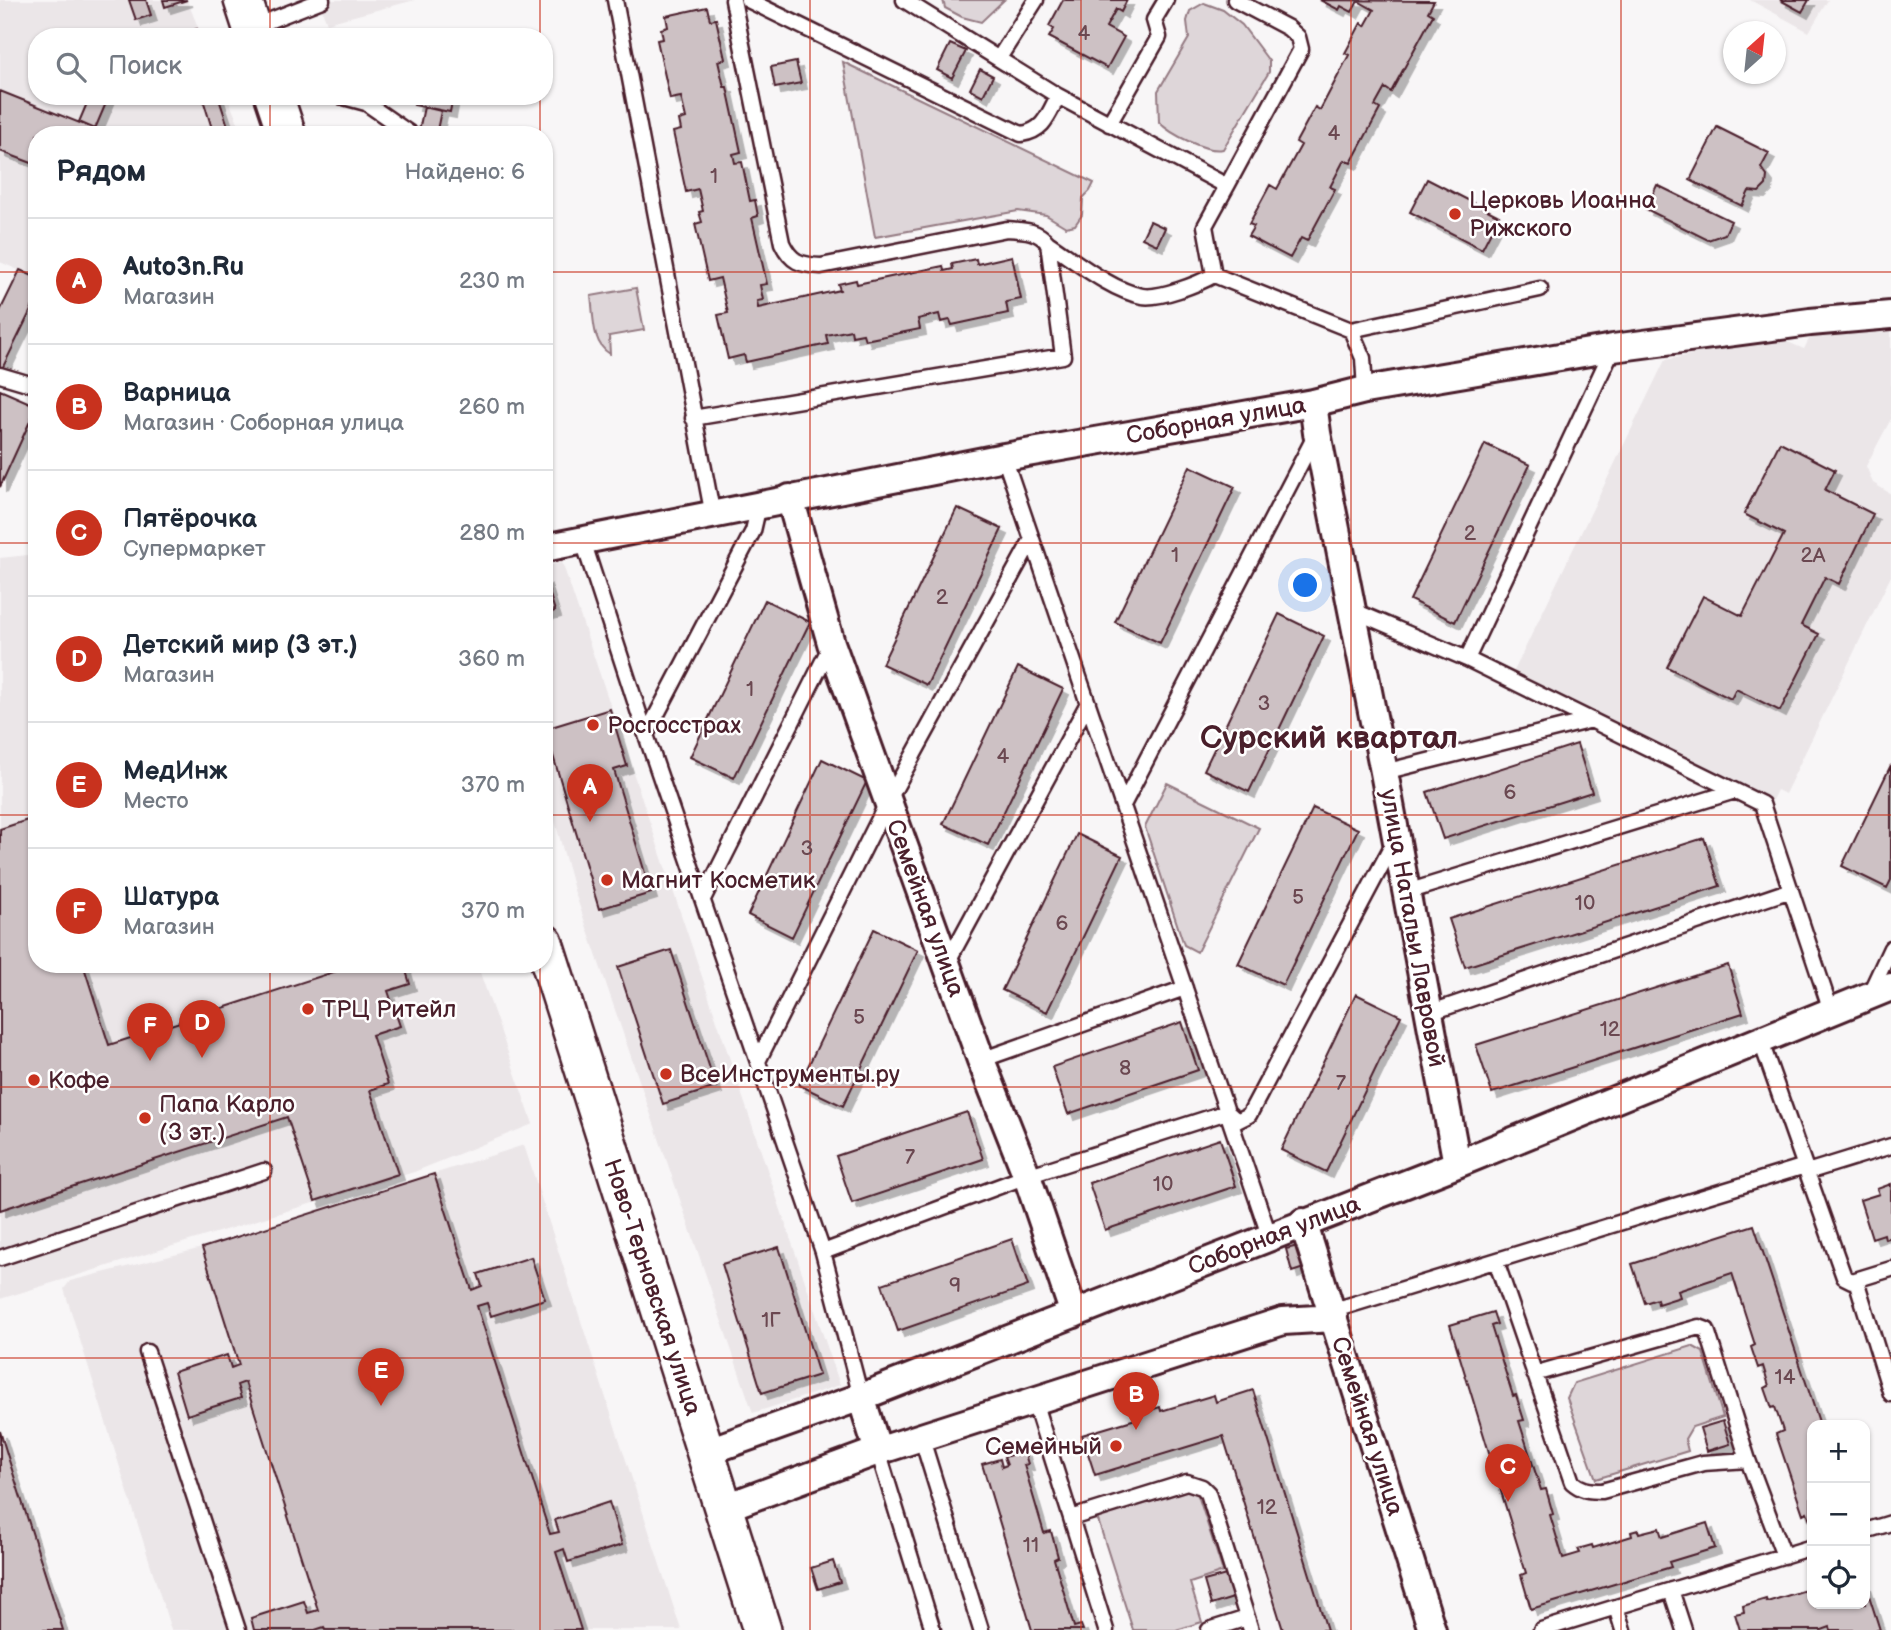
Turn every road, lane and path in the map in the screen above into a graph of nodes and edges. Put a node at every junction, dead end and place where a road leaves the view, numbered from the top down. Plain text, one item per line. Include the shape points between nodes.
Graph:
1 (323, 0) edge
2 (615, 0) edge
3 (733, 0) edge
4 (748, 0) edge
5 (904, 0) edge
6 (1036, 0) edge
7 (1166, 0) edge
8 (1235, 0) edge
9 (250, 21) edge
10 (999, 58) junction
11 (1058, 96) junction
12 (277, 105) edge
13 (369, 105) edge
14 (1109, 124) junction
15 (284, 126) edge
16 (399, 126) edge
17 (1227, 186) junction
18 (1048, 243) junction
19 (1214, 275) junction
20 (1540, 289) dead end
21 (1891, 315) edge
22 (1351, 330) junction
23 (1613, 348) junction
24 (0, 375) edge
25 (28, 383) edge
26 (1365, 390) junction
27 (1312, 403) junction
28 (693, 418) junction
29 (1317, 433) junction
30 (1004, 457) junction
31 (790, 498) junction
32 (759, 505) junction
33 (713, 516) junction
34 (1032, 539) junction
35 (583, 541) junction
36 (553, 546) edge
37 (1352, 610) junction
38 (831, 643) junction
39 (1467, 659) junction
40 (1088, 703) junction
41 (1592, 720) junction
42 (646, 735) junction
43 (1384, 772) junction
44 (1735, 791) junction
45 (887, 803) junction
46 (1122, 805) junction
47 (1397, 838) junction
48 (1791, 890) junction
49 (1407, 892) junction
50 (703, 899) junction
51 (1891, 948) edge
52 (946, 964) junction
53 (553, 971) edge
54 (1185, 988) junction
55 (1880, 991) edge
56 (1831, 1011) junction
57 (1429, 1013) junction
58 (1760, 1039) junction
59 (981, 1060) junction
60 (758, 1061) junction
61 (1227, 1112) junction
62 (1891, 1146) edge
63 (1457, 1164) junction
64 (1806, 1169) junction
65 (264, 1171) dead end
66 (1027, 1176) junction
67 (1303, 1223) junction
68 (1269, 1236) junction
69 (823, 1252) junction
70 (0, 1258) edge
71 (1496, 1261) junction
72 (1891, 1269) edge
73 (1856, 1280) junction
74 (1074, 1314) junction
75 (1333, 1315) junction
76 (147, 1352) dead end
77 (1534, 1374) junction
78 (1891, 1394) edge
79 (861, 1397) junction
80 (1034, 1401) junction
81 (921, 1436) junction
82 (878, 1451) junction
83 (706, 1452) junction
84 (1748, 1460) junction
85 (723, 1508) junction
86 (1071, 1518) junction
87 (1891, 1523) edge
88 (1870, 1529) edge
89 (1807, 1549) edge
90 (1784, 1556) junction
91 (1671, 1590) junction
92 (1616, 1607) junction
93 (1249, 1624) edge
94 (238, 1630) edge
95 (762, 1630) edge
96 (933, 1630) edge
97 (981, 1630) edge
98 (1106, 1630) edge
99 (1209, 1630) edge
100 (1432, 1630) edge
101 (1541, 1630) edge
102 (1623, 1630) edge
103 (1684, 1630) edge

1 - 9 lane
2 - 28 lane
3 - 18 lane via 782,243 789,257 800,265 821,266 1007,229 1027,230
4 - 11 lane via 1021,134 1041,126
5 - 10 lane
6 - 10 lane
7 - 14 lane via 1154,20 1158,37
8 - 17 lane via 1288,28 1298,37 1301,49
10 - 11 lane
11 - 14 lane
12 - 15 main road
13 - 16 lane
14 - 17 lane
17 - 19 lane via 1205,226
18 - 19 lane via 1107,283 1143,297 1191,287
18 - 28 lane via 1063,356
19 - 22 lane
20 - 22 lane
21 - 23 street, Соборная улица
22 - 26 lane via 1363,358
23 - 26 street, Соборная улица
23 - 39 lane
24 - 25 lane
26 - 27 street, Соборная улица
27 - 29 street, улица Натальи Лавровой
27 - 30 street, Соборная улица
28 - 33 lane
29 - 37 street, улица Натальи Лавровой
29 - 46 lane
30 - 31 street, Соборная улица
30 - 34 lane
31 - 32 street, Соборная улица
31 - 38 street, Семейная улица
32 - 33 street, Соборная улица
32 - 42 lane via 753,531
33 - 35 street, Соборная улица
34 - 40 lane
34 - 45 lane
35 - 36 street, Соборная улица
35 - 42 lane
37 - 39 lane
37 - 43 street, улица Натальи Лавровой
38 - 45 street, Семейная улица
38 - 50 lane
39 - 41 lane
40 - 46 lane
40 - 52 lane
41 - 43 lane
41 - 44 lane
42 - 50 lane
43 - 47 street, улица Натальи Лавровой
44 - 48 lane via 1762,804
44 - 49 lane
45 - 52 street, Семейная улица
45 - 60 lane
46 - 54 lane
47 - 49 street, улица Натальи Лавровой
47 - 61 lane via 1249,1115 1237,1121
48 - 56 lane
48 - 57 lane
49 - 57 street, улица Натальи Лавровой
50 - 60 lane
51 - 55 lane
52 - 59 street, Семейная улица
53 - 83 main road, Ново-Терновская улица
54 - 59 lane
54 - 61 lane
55 - 56 street, Соборная улица
56 - 58 street, Соборная улица
57 - 63 street, улица Натальи Лавровой
58 - 63 street, Соборная улица
58 - 64 lane
59 - 66 street, Семейная улица
60 - 69 lane
61 - 66 lane
61 - 68 lane
62 - 64 lane
63 - 67 street, Соборная улица
64 - 71 lane
64 - 73 lane via 1844,1277
65 - 70 lane
66 - 69 lane
66 - 74 street, Семейная улица
67 - 68 street, Соборная улица
67 - 75 street, Семейная улица
68 - 74 street, Соборная улица
69 - 79 lane
71 - 75 lane
71 - 77 lane
72 - 73 lane
73 - 78 lane
74 - 79 street, Соборная улица
75 - 80 street via 1283,1321
75 - 100 street, Семейная улица
76 - 94 lane
77 - 84 lane via 1578,1488 1602,1491 1703,1463
77 - 84 lane via 1702,1328 1710,1335
79 - 82 street
79 - 83 street, Соборная улица
80 - 81 street
80 - 86 lane
81 - 82 street
81 - 97 lane
82 - 85 street
82 - 96 lane
83 - 85 main road, Ново-Терновская улица
84 - 90 lane
85 - 95 main road, Ново-Терновская улица
86 - 93 lane via 1187,1482 1202,1487 1208,1493
86 - 98 lane
87 - 88 lane
89 - 90 lane
90 - 91 lane
91 - 92 lane
91 - 103 lane
92 - 101 lane
92 - 102 lane
93 - 99 lane

